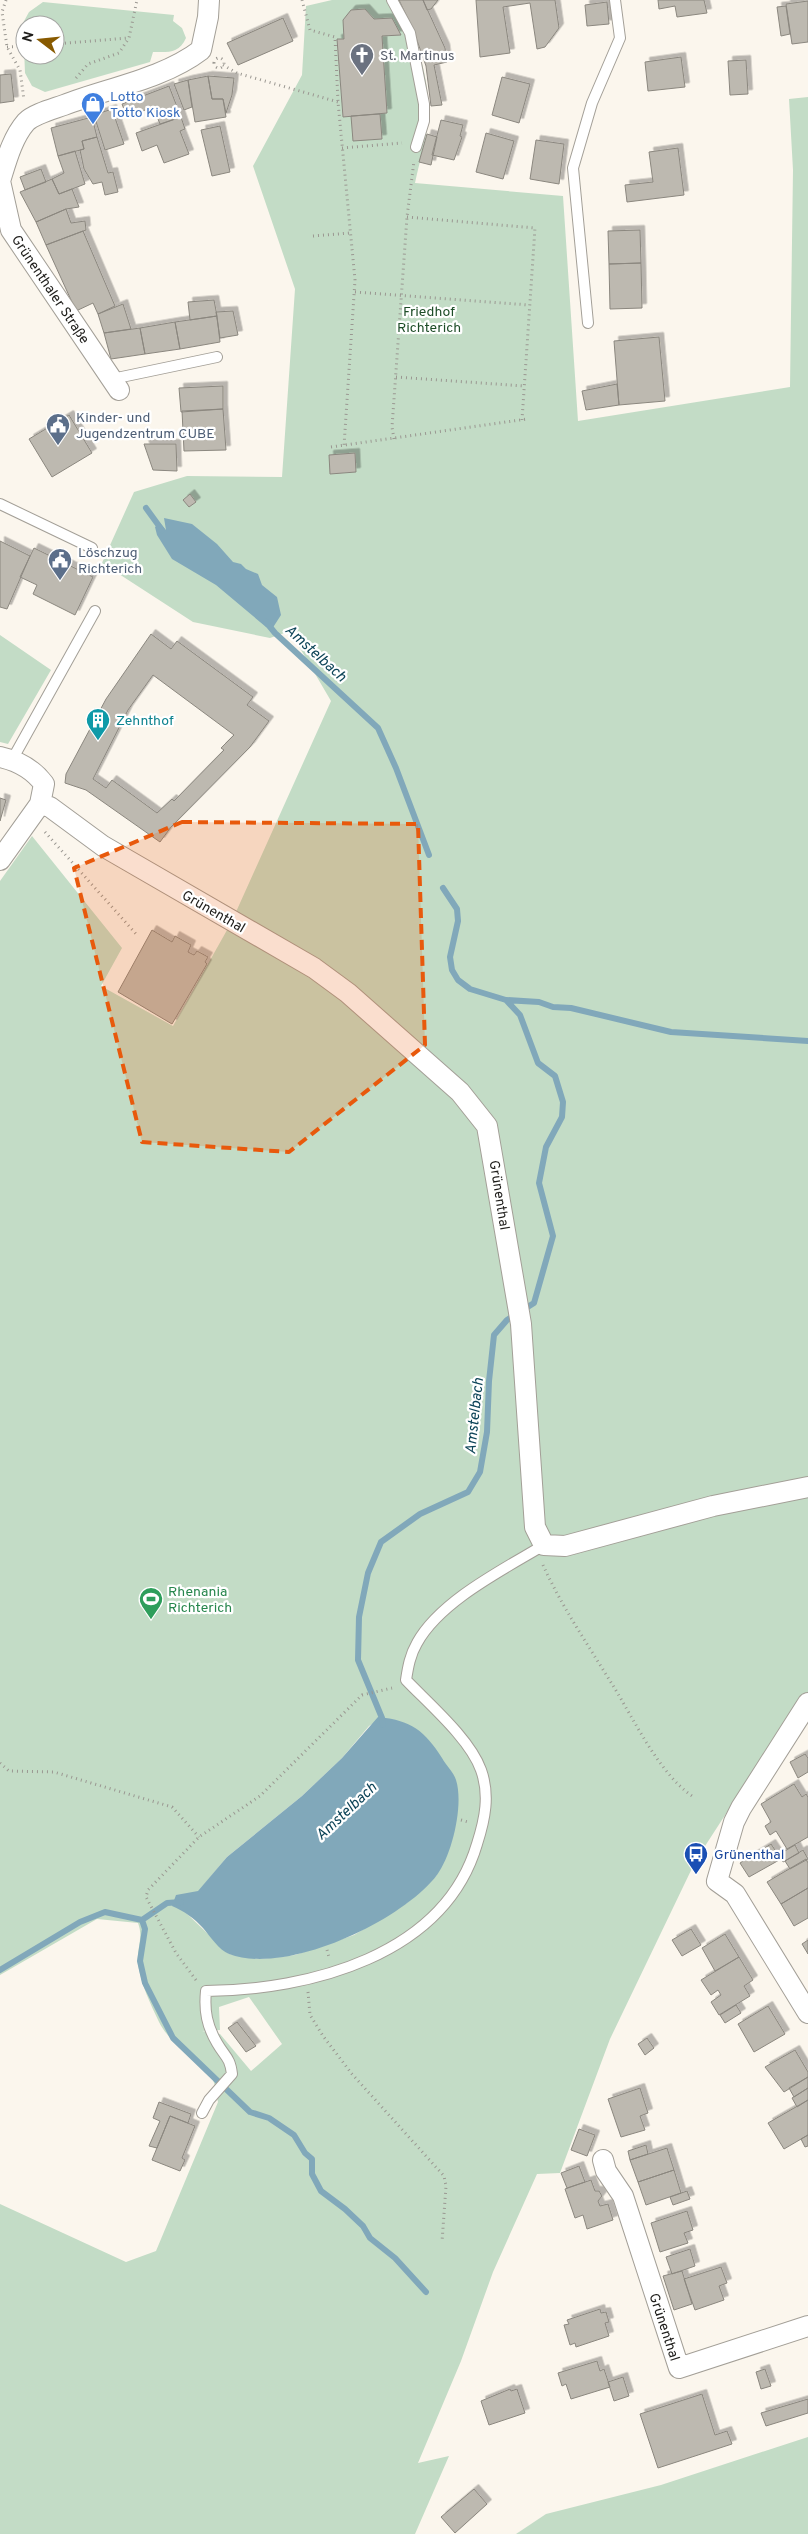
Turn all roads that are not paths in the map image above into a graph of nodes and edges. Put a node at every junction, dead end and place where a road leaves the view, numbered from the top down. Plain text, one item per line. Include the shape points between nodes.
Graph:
1 (208, 0) edge
2 (392, 0) edge
3 (615, 0) edge
4 (416, 147) road end
5 (0, 181) edge
6 (588, 323) dead end
7 (217, 357) dead end
8 (116, 384) joint
9 (0, 504) edge
10 (92, 548) dead end
11 (95, 611) dead end
12 (6, 758) edge
13 (36, 810) junction
14 (0, 860) edge
15 (808, 1487) edge
16 (544, 1545) junction
17 (808, 1703) edge
18 (808, 2013) edge
19 (202, 2113) dead end
20 (603, 2160) dead end
21 (808, 2326) edge

1 - 5 street, Grünenthaler Straße via 201,50 155,74 27,121 15,138
2 - 4 lane via 410,33 424,104 424,122
3 - 6 lane via 620,38 592,103 573,168
5 - 8 street, Grünenthaler Straße via 11,230
7 - 8 lane
9 - 10 lane
11 - 12 lane
12 - 13 street via 36,772 44,784
13 - 14 street
13 - 16 street, Grünenthal via 50,807 103,846 314,968 348,993 460,1092 488,1126 521,1324 535,1527
15 - 16 street via 713,1506 565,1546
16 - 19 lane via 453,1604 425,1631 409,1660 406,1680 461,1737 481,1770 487,1807 466,1874 424,1926 357,1964 304,1980 206,1991 204,2011 209,2028 218,2046 231,2060 232,2074
17 - 18 street via 741,1808 716,1882 735,1894
20 - 21 street, Grünenthal via 606,2171 623,2196 679,2368

